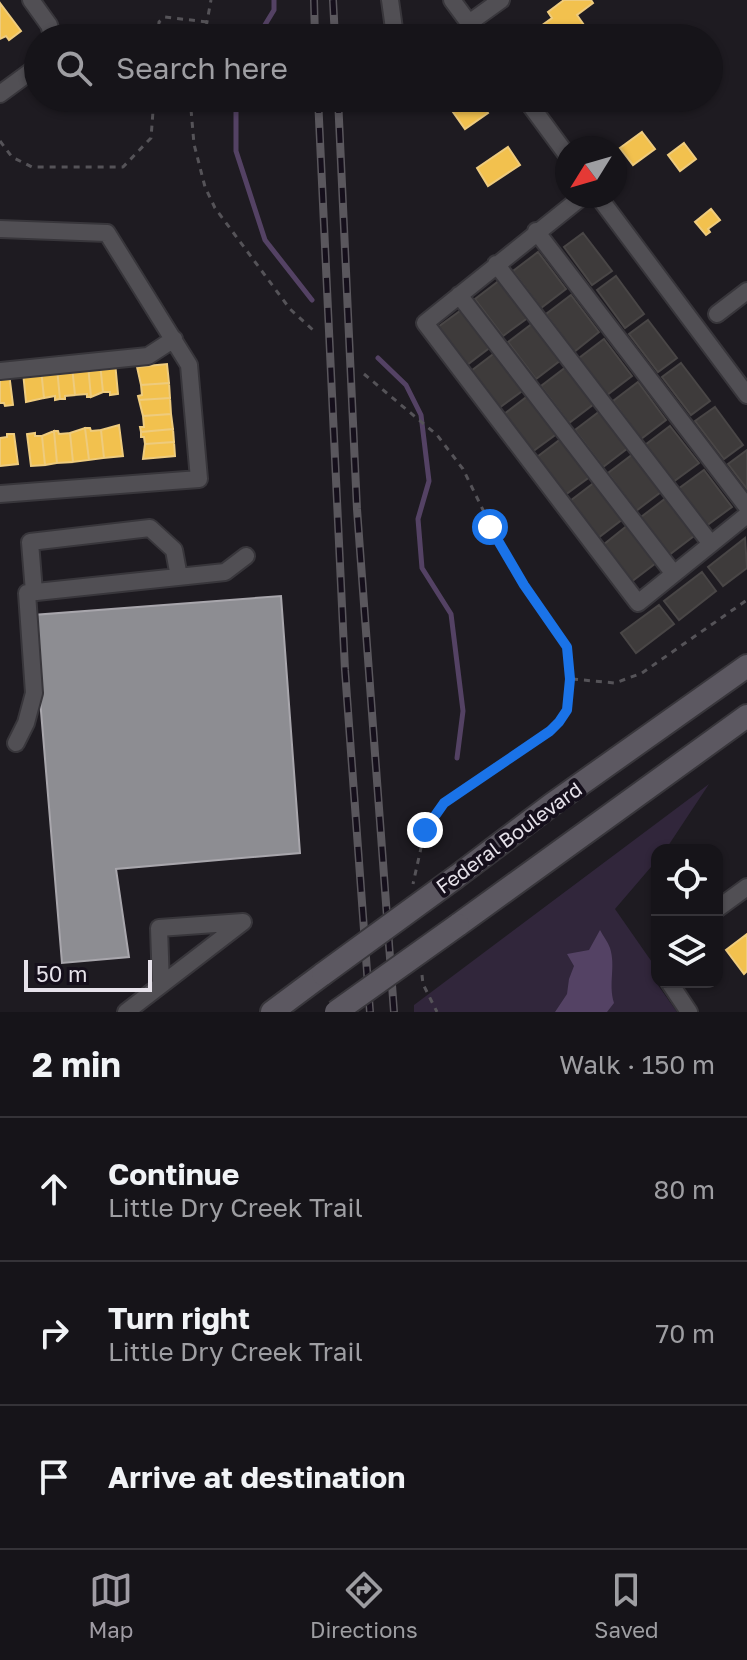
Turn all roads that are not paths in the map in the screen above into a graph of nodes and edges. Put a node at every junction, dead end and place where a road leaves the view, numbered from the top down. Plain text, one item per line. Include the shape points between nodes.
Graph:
1 (31, 0) edge
2 (390, 0) edge
3 (452, 0) edge
4 (501, 0) edge
5 (469, 23) joint
6 (48, 24) edge
7 (393, 24) edge
8 (24, 76) edge
9 (0, 94) edge
10 (535, 112) edge
11 (555, 139) edge
12 (567, 208) edge
13 (607, 208) edge
14 (0, 229) edge
15 (536, 231) junction
16 (496, 264) junction
17 (747, 291) edge
18 (459, 295) junction
19 (717, 314) dead end
20 (174, 339) junction
21 (0, 371) edge
22 (747, 395) edge
23 (0, 494) edge
24 (747, 507) edge
25 (747, 515) edge
26 (711, 544) junction
27 (246, 556) dead end
28 (674, 574) junction
29 (179, 577) junction
30 (34, 592) junction
31 (747, 666) edge
32 (747, 716) edge
33 (16, 743) dead end
34 (747, 887) edge
35 (723, 905) edge
36 (161, 985) junction
37 (673, 988) edge
38 (126, 1012) edge
39 (272, 1012) edge
40 (336, 1012) edge
41 (689, 1012) edge

1 - 6 street
2 - 7 street
3 - 5 street
4 - 5 street
8 - 9 street
10 - 11 street
12 - 15 street
13 - 22 street
14 - 20 street via 107,233
15 - 16 street
15 - 24 street
16 - 18 street
16 - 26 street
17 - 19 street
18 - 28 street
18 - 28 street via 425,323 638,603
20 - 21 street via 148,356
20 - 23 street via 189,365 199,479
25 - 26 street
26 - 28 street
27 - 29 street via 225,572
29 - 30 street
29 - 30 street via 174,550 150,528 30,542
30 - 33 street via 27,593 34,693
31 - 39 main road, Federal Boulevard, bridge
32 - 40 main road, Federal Boulevard, bridge
34 - 35 street
36 - 36 street via 185,967 243,922 159,928
36 - 38 street
37 - 41 street

